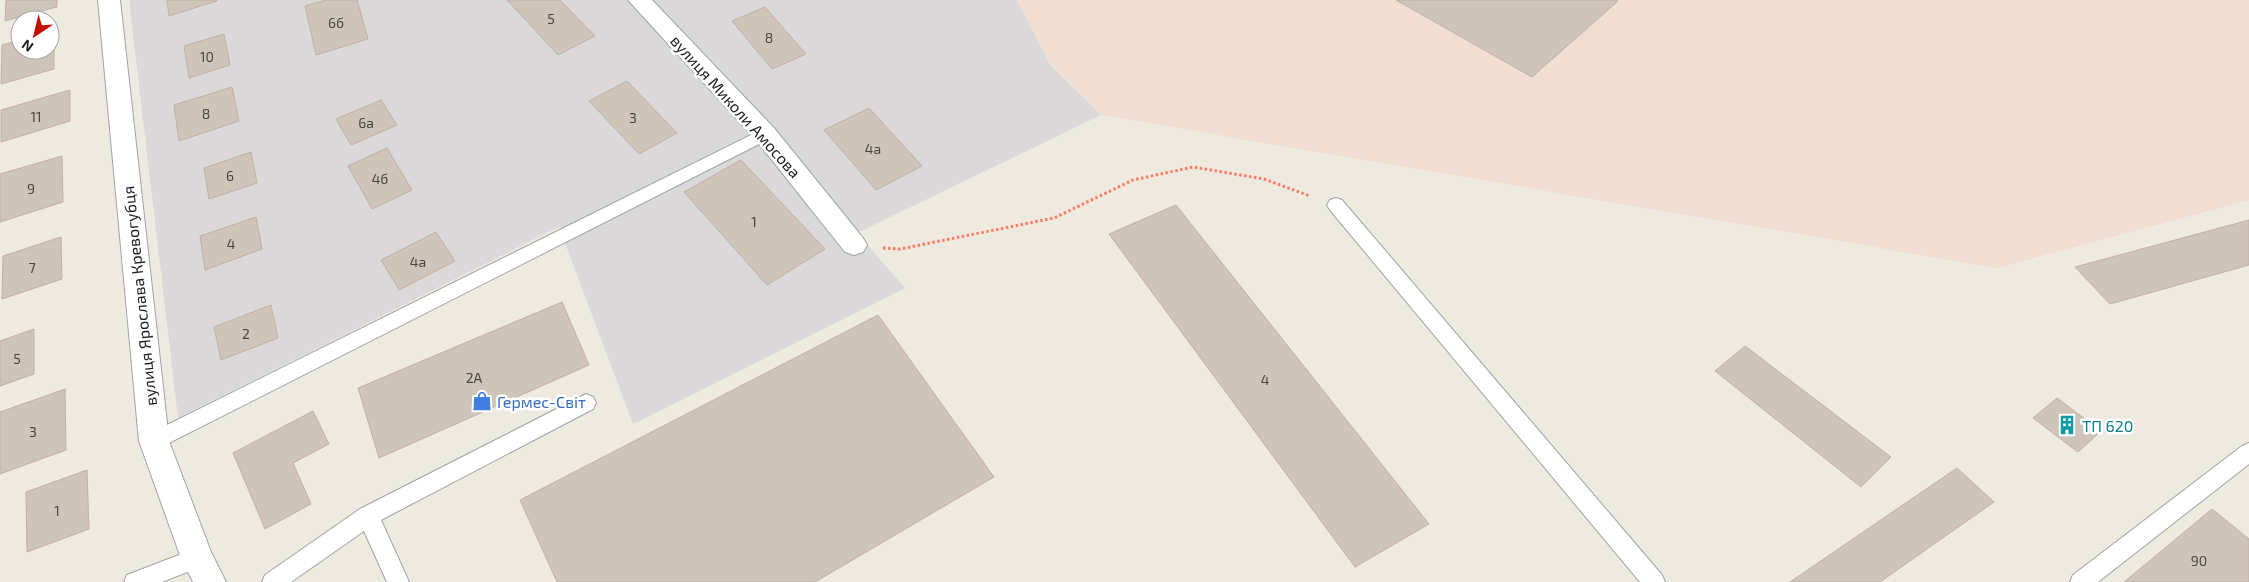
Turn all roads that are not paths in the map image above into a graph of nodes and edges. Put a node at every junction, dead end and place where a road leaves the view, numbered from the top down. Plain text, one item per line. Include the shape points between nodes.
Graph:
1 (109, 0) edge
2 (639, 0) edge
3 (765, 134) junction
4 (1336, 205) road end
5 (854, 245) road end
6 (586, 403) dead end
7 (154, 441) junction
8 (2248, 453) edge
9 (368, 516) junction
10 (197, 558) junction
11 (136, 582) edge
12 (210, 582) edge
13 (273, 582) edge
14 (398, 582) edge
15 (1654, 582) edge
16 (2080, 582) edge

1 - 7 street, вулиця Ярослава Кревогубця
2 - 3 street, вулиця Миколи Амосова
3 - 5 street, вулиця Миколи Амосова
3 - 7 lane
4 - 15 lane
6 - 9 lane
7 - 10 street, вулиця Ярослава Кревогубця
8 - 16 lane
9 - 13 lane
9 - 14 lane
10 - 11 lane
10 - 12 street, вулиця Ярослава Кревогубця

